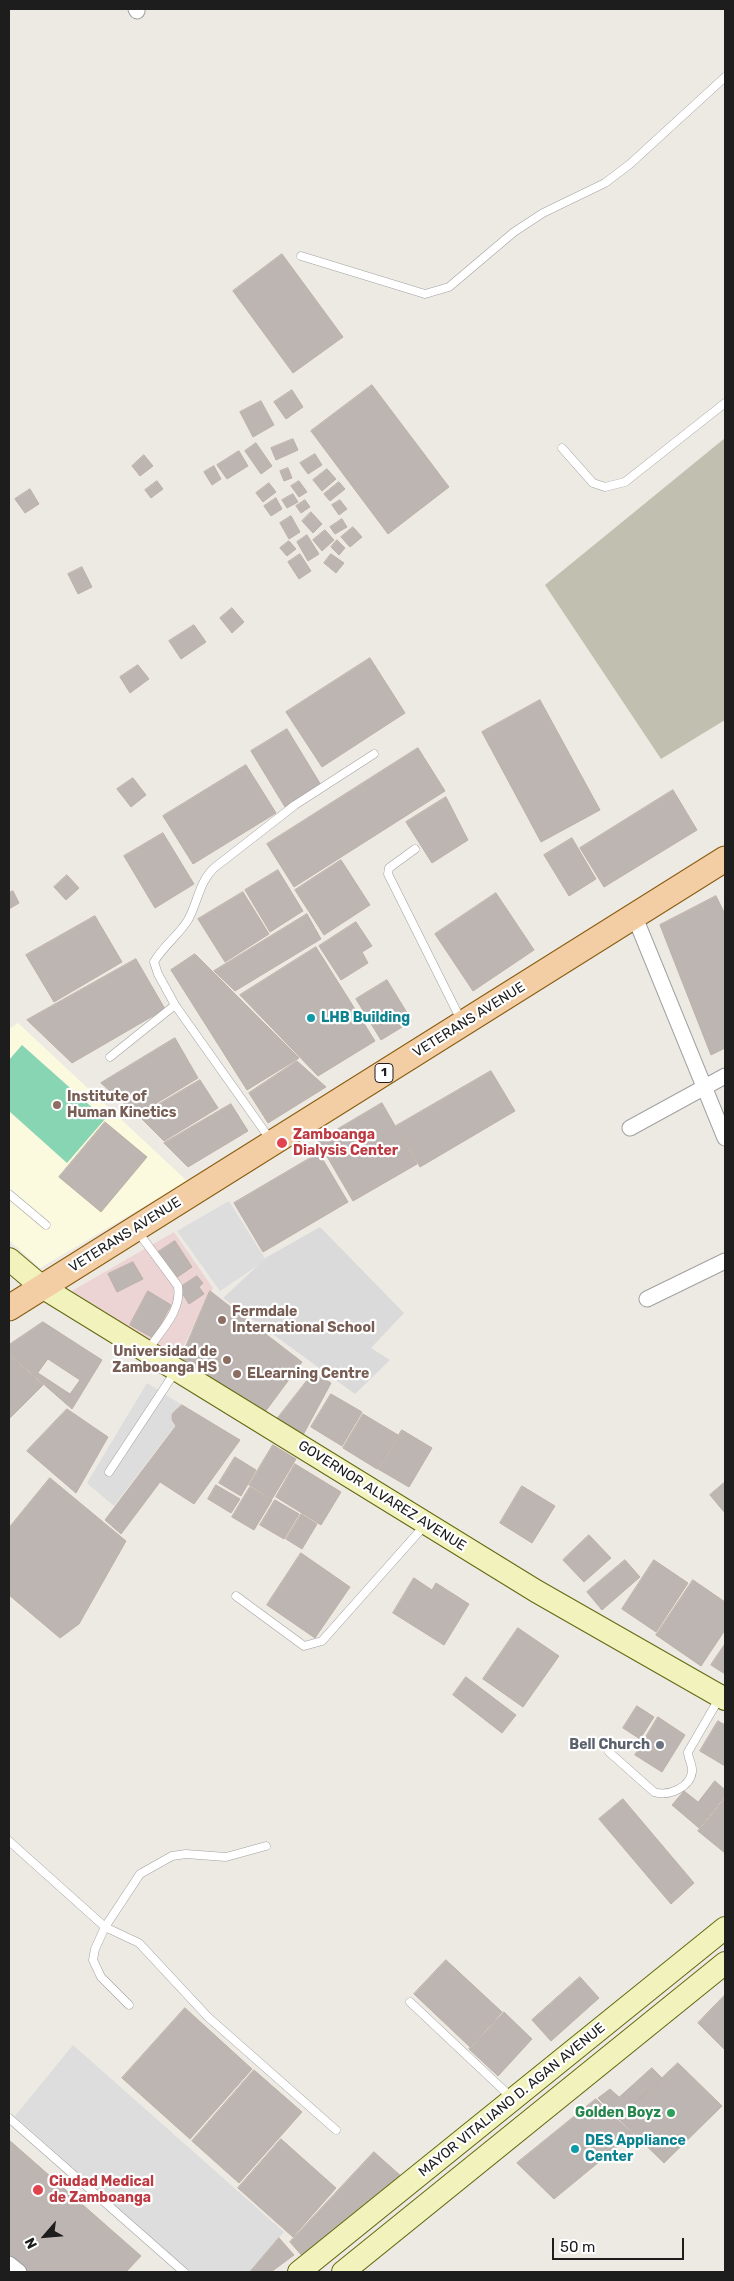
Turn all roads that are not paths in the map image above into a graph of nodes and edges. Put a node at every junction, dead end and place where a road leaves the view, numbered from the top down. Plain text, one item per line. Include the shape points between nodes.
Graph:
1 (725, 77) edge
2 (301, 256) dead end
3 (725, 403) edge
4 (562, 448) dead end
5 (374, 754) dead end
6 (415, 849) dead end
7 (725, 859) edge
8 (634, 915) junction
9 (175, 1005) junction
10 (463, 1024) junction
11 (110, 1057) dead end
12 (725, 1076) edge
13 (705, 1086) junction
14 (630, 1128) dead end
15 (725, 1138) edge
16 (272, 1143) junction
17 (9, 1194) edge
18 (46, 1225) dead end
19 (135, 1228) junction
20 (9, 1259) edge
21 (725, 1260) edge
22 (42, 1288) junction
23 (647, 1300) dead end
24 (9, 1308) edge
25 (146, 1352) junction
26 (176, 1370) junction
27 (109, 1472) dead end
28 (426, 1524) junction
29 (236, 1596) dead end
30 (723, 1697) edge
31 (609, 1752) dead end
32 (9, 1841) edge
33 (266, 1846) dead end
34 (105, 1927) junction
35 (725, 1928) edge
36 (725, 1963) edge
37 (410, 2002) dead end
38 (129, 2005) dead end
39 (510, 2102) junction
40 (9, 2118) edge
41 (526, 2126) junction
42 (336, 2130) dead end
43 (9, 2264) edge
44 (18, 2272) edge
45 (184, 2272) edge
46 (299, 2272) edge
47 (343, 2272) edge

1 - 2 lane via 630,164 605,183 543,213 514,232 449,287 425,294
3 - 4 lane via 625,482 605,486 593,483
5 - 9 lane via 295,805 205,877 188,920 154,962
6 - 10 lane via 389,868 388,874
7 - 8 main road, VETERANS AVENUE / 1
8 - 10 main road, VETERANS AVENUE / 1
8 - 13 street
9 - 11 lane
9 - 16 lane
10 - 16 main road, VETERANS AVENUE / 1
12 - 13 street
13 - 14 street
13 - 15 street
16 - 19 main road, VETERANS AVENUE / 1
17 - 18 lane
19 - 22 main road, VETERANS AVENUE / 1
19 - 25 lane via 178,1286 180,1296 178,1306
20 - 22 main road, GOVERNOR ALVAREZ AVENUE
21 - 23 street
22 - 24 main road, VETERANS AVENUE / 1
22 - 25 main road, GOVERNOR ALVAREZ AVENUE
25 - 26 main road, GOVERNOR ALVAREZ AVENUE
26 - 27 lane
26 - 28 main road, GOVERNOR ALVAREZ AVENUE
28 - 29 lane via 322,1641 304,1646
28 - 30 main road, GOVERNOR ALVAREZ AVENUE via 536,1591
30 - 31 lane via 688,1752 691,1775 671,1794 654,1792
32 - 34 lane
33 - 34 lane via 226,1857 186,1854 160,1861 140,1874
34 - 38 lane via 93,1960 100,1977
34 - 42 lane via 139,1943 208,2017
35 - 39 main road, MAYOR VITALIANO D. AGAN AVENUE
36 - 41 main road, MAYOR VITALIANO D. AGAN AVENUE
37 - 39 lane
39 - 41 main road
39 - 46 main road, MAYOR VITALIANO D. AGAN AVENUE
40 - 45 lane
41 - 47 main road, MAYOR VITALIANO D. AGAN AVENUE
43 - 44 street

